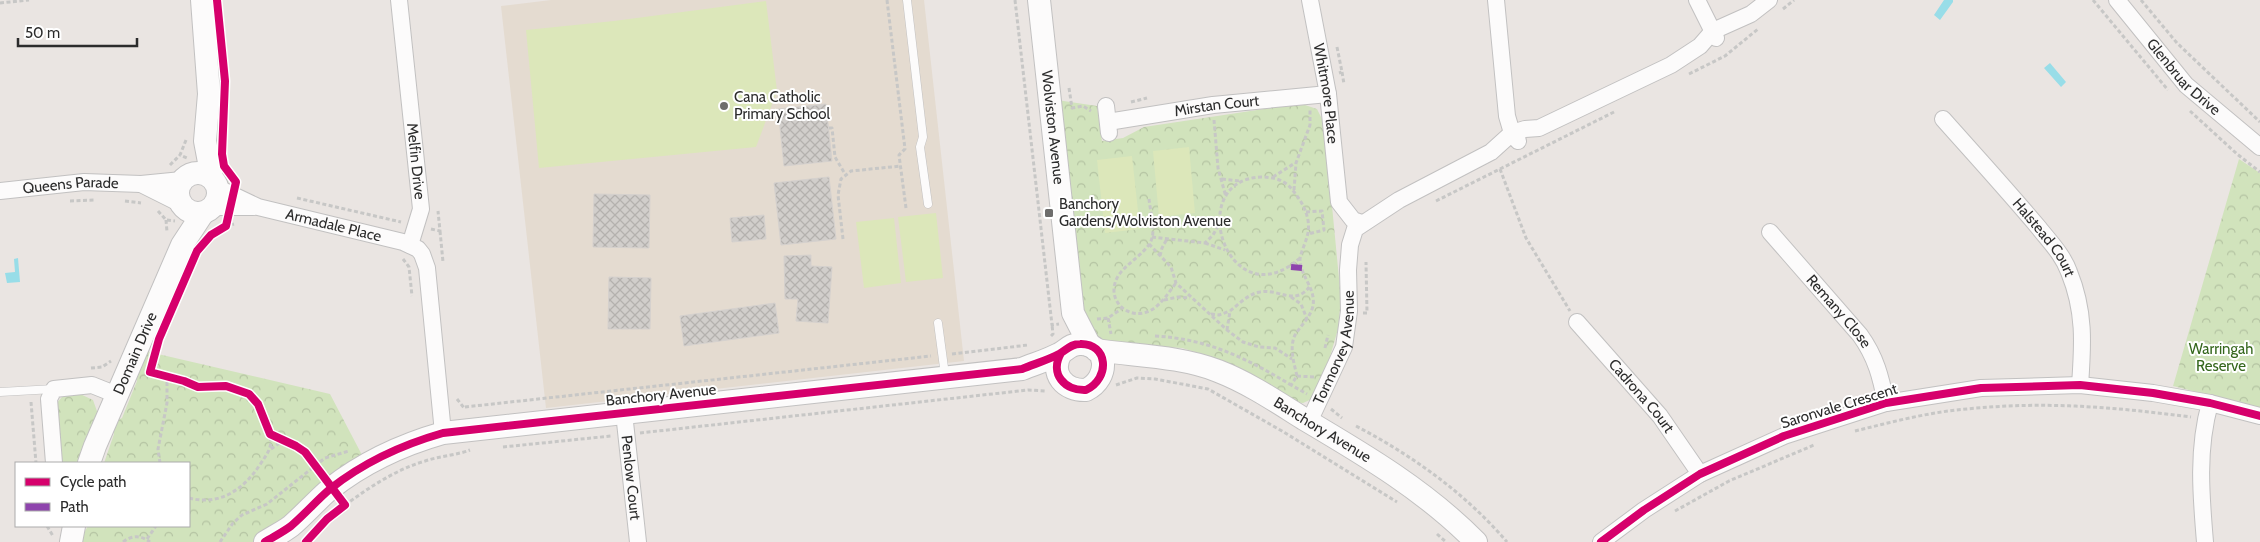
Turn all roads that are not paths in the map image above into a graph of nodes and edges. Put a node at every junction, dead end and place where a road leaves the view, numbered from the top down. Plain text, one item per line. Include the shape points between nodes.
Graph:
1 (202, 0) edge
2 (399, 0) edge
3 (907, 0) edge
4 (1039, 0) edge
5 (1310, 0) edge
6 (1496, 0) edge
7 (1697, 0) edge
8 (1769, 0) edge
9 (2117, 0) edge
10 (1714, 34) junction
11 (1328, 94) junction
12 (1107, 118) road end
13 (1942, 119) dead end
14 (1516, 135) junction
15 (2260, 147) edge
16 (141, 184) junction
17 (0, 191) edge
18 (198, 198) junction
19 (928, 204) dead end
20 (258, 207) junction
21 (1358, 220) junction
22 (1770, 232) dead end
23 (406, 252) junction
24 (1068, 321) junction
25 (1577, 322) road end
26 (938, 323) dead end
27 (1058, 348) junction
28 (1093, 348) junction
29 (1148, 357) junction
30 (1022, 369) junction
31 (945, 377) junction
32 (1105, 384) junction
33 (2080, 385) junction
34 (54, 388) junction
35 (1056, 388) junction
36 (0, 392) edge
37 (117, 395) junction
38 (1886, 403) junction
39 (2210, 403) junction
40 (2260, 416) edge
41 (1309, 422) junction
42 (625, 423) junction
43 (443, 433) junction
44 (54, 462) edge
45 (89, 462) edge
46 (1700, 474) junction
47 (287, 534) edge
48 (265, 542) edge
49 (638, 542) edge
50 (1476, 542) edge
51 (1601, 542) edge
52 (2205, 542) edge

1 - 18 street, Domain Drive via 209,94
2 - 23 street, Melfin Drive via 421,210
3 - 19 lane
4 - 24 street, Wolviston Avenue
5 - 11 street, Whitmore Place
6 - 14 street via 1508,116
7 - 10 street
8 - 10 street via 1737,31
9 - 15 street, Glenbruar Drive via 2186,85
10 - 14 street via 1700,56 1671,64 1564,118 1550,132
11 - 12 street, Mirstan Court
11 - 21 street, Whitmore Place via 1337,189
13 - 33 street, Halstead Court via 2029,216 2069,270 2083,335
14 - 21 street via 1495,158 1468,165
16 - 17 street, Queens Parade via 84,182
16 - 18 street, Queens Parade
16 - 18 street, Queens Parade
18 - 20 street, Queens Parade
18 - 20 street, Queens Parade
18 - 37 street, Domain Drive via 174,239
20 - 23 street, Armadale Place via 393,239
21 - 41 street, Tormorvey Avenue via 1352,236 1348,270 1349,311 1344,346
22 - 38 street, Remany Close via 1872,351
23 - 43 street via 422,254 427,268
24 - 27 street, Wolviston Avenue
24 - 28 street, Wolviston Avenue
25 - 46 street, Cadrona Court via 1660,416
26 - 31 lane
27 - 28 street via 1074,344
27 - 30 street, Banchory Avenue
27 - 35 street
28 - 29 street, Banchory Avenue
28 - 32 street via 1103,364
29 - 32 street
29 - 41 street, Banchory Avenue via 1189,362 1219,371
30 - 31 street, Banchory Avenue
30 - 35 street, Banchory Avenue
31 - 42 street, Banchory Avenue
32 - 35 street via 1086,390
33 - 38 street, Saronvale Crescent via 1981,388
33 - 39 street, Saronvale Crescent
34 - 36 lane
34 - 37 street via 92,384
34 - 44 street via 49,399
37 - 45 street, Domain Drive
38 - 46 street, Saronvale Crescent via 1784,436
39 - 40 street, Saronvale Crescent
39 - 52 street via 2200,487
41 - 50 street, Banchory Avenue via 1374,460 1425,496
42 - 43 street, Banchory Avenue
42 - 49 street, Penlow Court
43 - 47 street, Banchory Avenue via 383,454 332,488
46 - 51 street, Saronvale Crescent
47 - 48 street, Banchory Avenue

